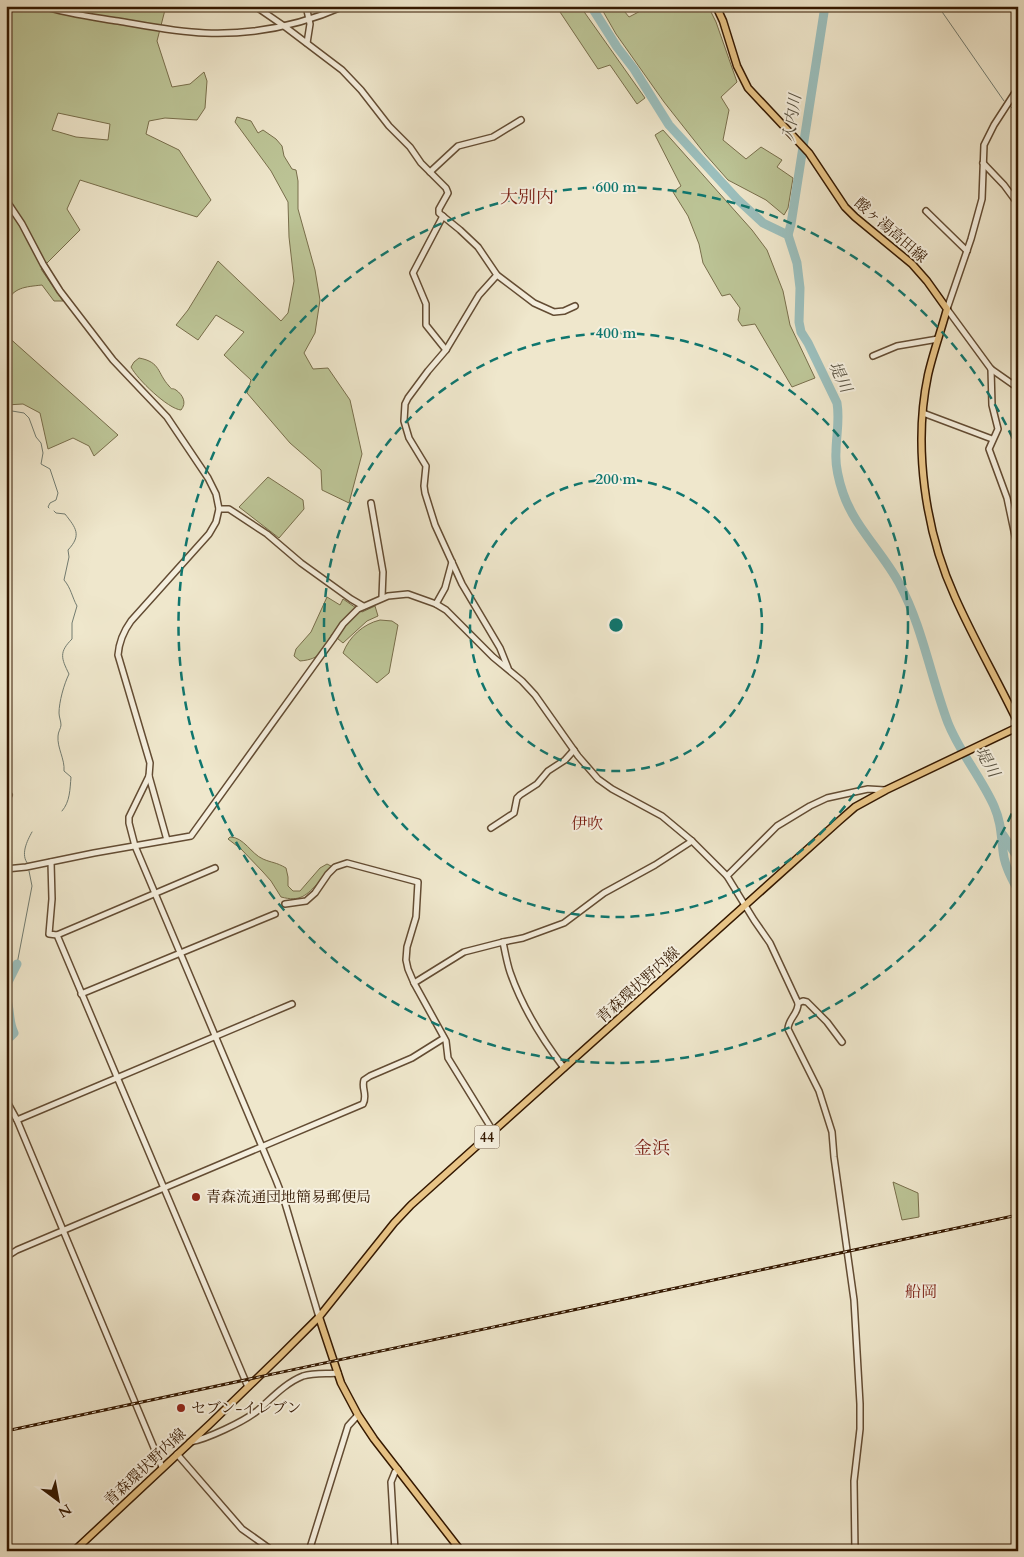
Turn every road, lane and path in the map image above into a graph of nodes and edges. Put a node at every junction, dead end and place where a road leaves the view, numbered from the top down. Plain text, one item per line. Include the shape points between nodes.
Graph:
1 (43, 6) edge
2 (254, 6) edge
3 (306, 6) edge
4 (344, 6) edge
5 (716, 6) edge
6 (310, 19) junction
7 (284, 26) junction
8 (307, 43) junction
9 (1018, 88) edge
10 (521, 120) dead end
11 (983, 163) junction
12 (430, 172) junction
13 (6, 200) edge
14 (1018, 204) edge
15 (926, 211) dead end
16 (443, 216) junction
17 (967, 251) junction
18 (497, 275) junction
19 (575, 306) dead end
20 (947, 309) junction
21 (938, 339) junction
22 (446, 350) junction
23 (873, 356) dead end
24 (991, 369) junction
25 (1018, 388) edge
26 (923, 412) junction
27 (992, 439) junction
28 (371, 503) dead end
29 (218, 509) junction
30 (1016, 540) edge
31 (1018, 550) edge
32 (452, 561) junction
33 (382, 597) junction
34 (436, 604) junction
35 (364, 606) junction
36 (508, 668) junction
37 (1018, 723) edge
38 (1018, 727) edge
39 (574, 750) junction
40 (149, 776) junction
41 (886, 790) junction
42 (6, 792) edge
43 (6, 799) edge
44 (491, 828) dead end
45 (167, 840) junction
46 (692, 841) junction
47 (135, 846) junction
48 (51, 862) junction
49 (215, 868) dead end
50 (6, 869) edge
51 (728, 876) junction
52 (155, 892) junction
53 (285, 904) dead end
54 (746, 905) junction
55 (274, 914) dead end
56 (57, 935) junction
57 (502, 942) junction
58 (180, 952) junction
59 (414, 983) junction
60 (81, 994) junction
61 (798, 1003) junction
62 (292, 1004) dead end
63 (216, 1037) junction
64 (444, 1038) junction
65 (842, 1042) dead end
66 (564, 1068) junction
67 (118, 1078) junction
68 (6, 1100) edge
69 (17, 1120) junction
70 (493, 1131) junction
71 (262, 1147) junction
72 (164, 1188) junction
73 (63, 1231) junction
74 (6, 1257) edge
75 (318, 1317) junction
76 (338, 1373) junction
77 (248, 1387) junction
78 (358, 1415) junction
79 (189, 1442) junction
80 (177, 1454) junction
81 (162, 1467) junction
82 (398, 1469) junction
83 (74, 1551) edge
84 (273, 1551) edge
85 (309, 1551) edge
86 (395, 1551) edge
87 (461, 1551) edge
88 (855, 1551) edge

1 - 7 street via 78,15 206,33
2 - 7 street
3 - 6 street
4 - 6 street
5 - 20 main road, 酸ヶ湯高田線 via 724,21 736,66 748,88 809,153 845,207 922,273
6 - 7 street
6 - 8 street
7 - 8 street
8 - 12 street via 350,78
9 - 11 street via 987,137
10 - 12 street via 493,136 458,146
11 - 14 street
11 - 17 street via 982,199
12 - 16 street via 448,190 439,209
13 - 29 street via 50,276 74,309 113,360 175,428 213,487
15 - 17 street
16 - 18 street via 478,247
16 - 22 street via 413,273 426,304 426,325
17 - 20 street
18 - 19 street via 548,310 564,311
18 - 22 street via 479,296
20 - 21 main road
20 - 24 street
21 - 23 street via 897,346
21 - 26 main road
22 - 32 street via 408,398 404,422 409,438 426,466 425,493 435,525
24 - 25 street
24 - 27 street via 992,405 998,429
26 - 27 street
26 - 37 main road via 925,492 937,550 954,596
27 - 30 street via 989,449 1007,498
28 - 33 street via 382,572
29 - 35 street via 229,509 267,534 301,563
29 - 40 street via 216,522 209,534 125,629 120,640 118,655 150,763
30 - 31 street
32 - 34 street via 445,588
32 - 36 street
33 - 34 street via 408,594
33 - 35 street
34 - 36 street
35 - 45 street via 343,624 191,836
36 - 39 street via 535,695
38 - 41 main road, 青森環状野内線 / 44
39 - 44 street via 517,798 514,813
39 - 46 street via 585,766 605,784 662,816
40 - 45 street
40 - 47 street via 129,817
41 - 51 street via 868,789 828,798 810,806 777,826
41 - 54 main road, 青森環状野内線 / 44 via 855,807
42 - 43 street via 9,796
45 - 47 street
46 - 51 street
46 - 57 street via 604,893 564,923
47 - 48 street
47 - 52 street
48 - 50 street
48 - 56 street via 49,934
49 - 52 street
51 - 54 street
52 - 56 street
52 - 58 street
53 - 59 street via 306,900 334,867 347,863 418,882 416,917 406,960
54 - 61 street via 770,943
54 - 66 main road, 青森環状野内線 / 44
55 - 58 street
56 - 60 street
57 - 59 street via 464,952
57 - 66 street via 510,973 529,1015
58 - 60 street
58 - 63 street
59 - 64 street
60 - 67 street
61 - 65 street via 807,1002
61 - 88 street via 788,1029 814,1079 832,1132 855,1306 860,1429 854,1481
62 - 63 street
63 - 67 street
63 - 71 street
64 - 70 street via 448,1058
64 - 71 street via 412,1058 366,1078 362,1082 366,1096 363,1104
66 - 70 main road, 青森環状野内線 / 44
67 - 69 street
67 - 72 street
68 - 69 street
69 - 73 street
70 - 75 main road, 青森環状野内線 / 44 via 411,1205
71 - 72 street
71 - 75 street via 285,1203
72 - 73 street
72 - 77 street
73 - 74 street
73 - 81 street
75 - 76 main road
75 - 77 main road, 青森環状野内線 / 44
76 - 78 main road
76 - 79 street via 303,1376 246,1418
77 - 79 main road, 青森環状野内線 / 44
78 - 82 main road
78 - 85 street via 348,1426
79 - 80 main road, 青森環状野内線 / 44
80 - 81 main road, 青森環状野内線 / 44
80 - 84 street via 242,1529
81 - 83 main road, 青森環状野内線 / 44
82 - 86 street via 391,1482
82 - 87 main road

